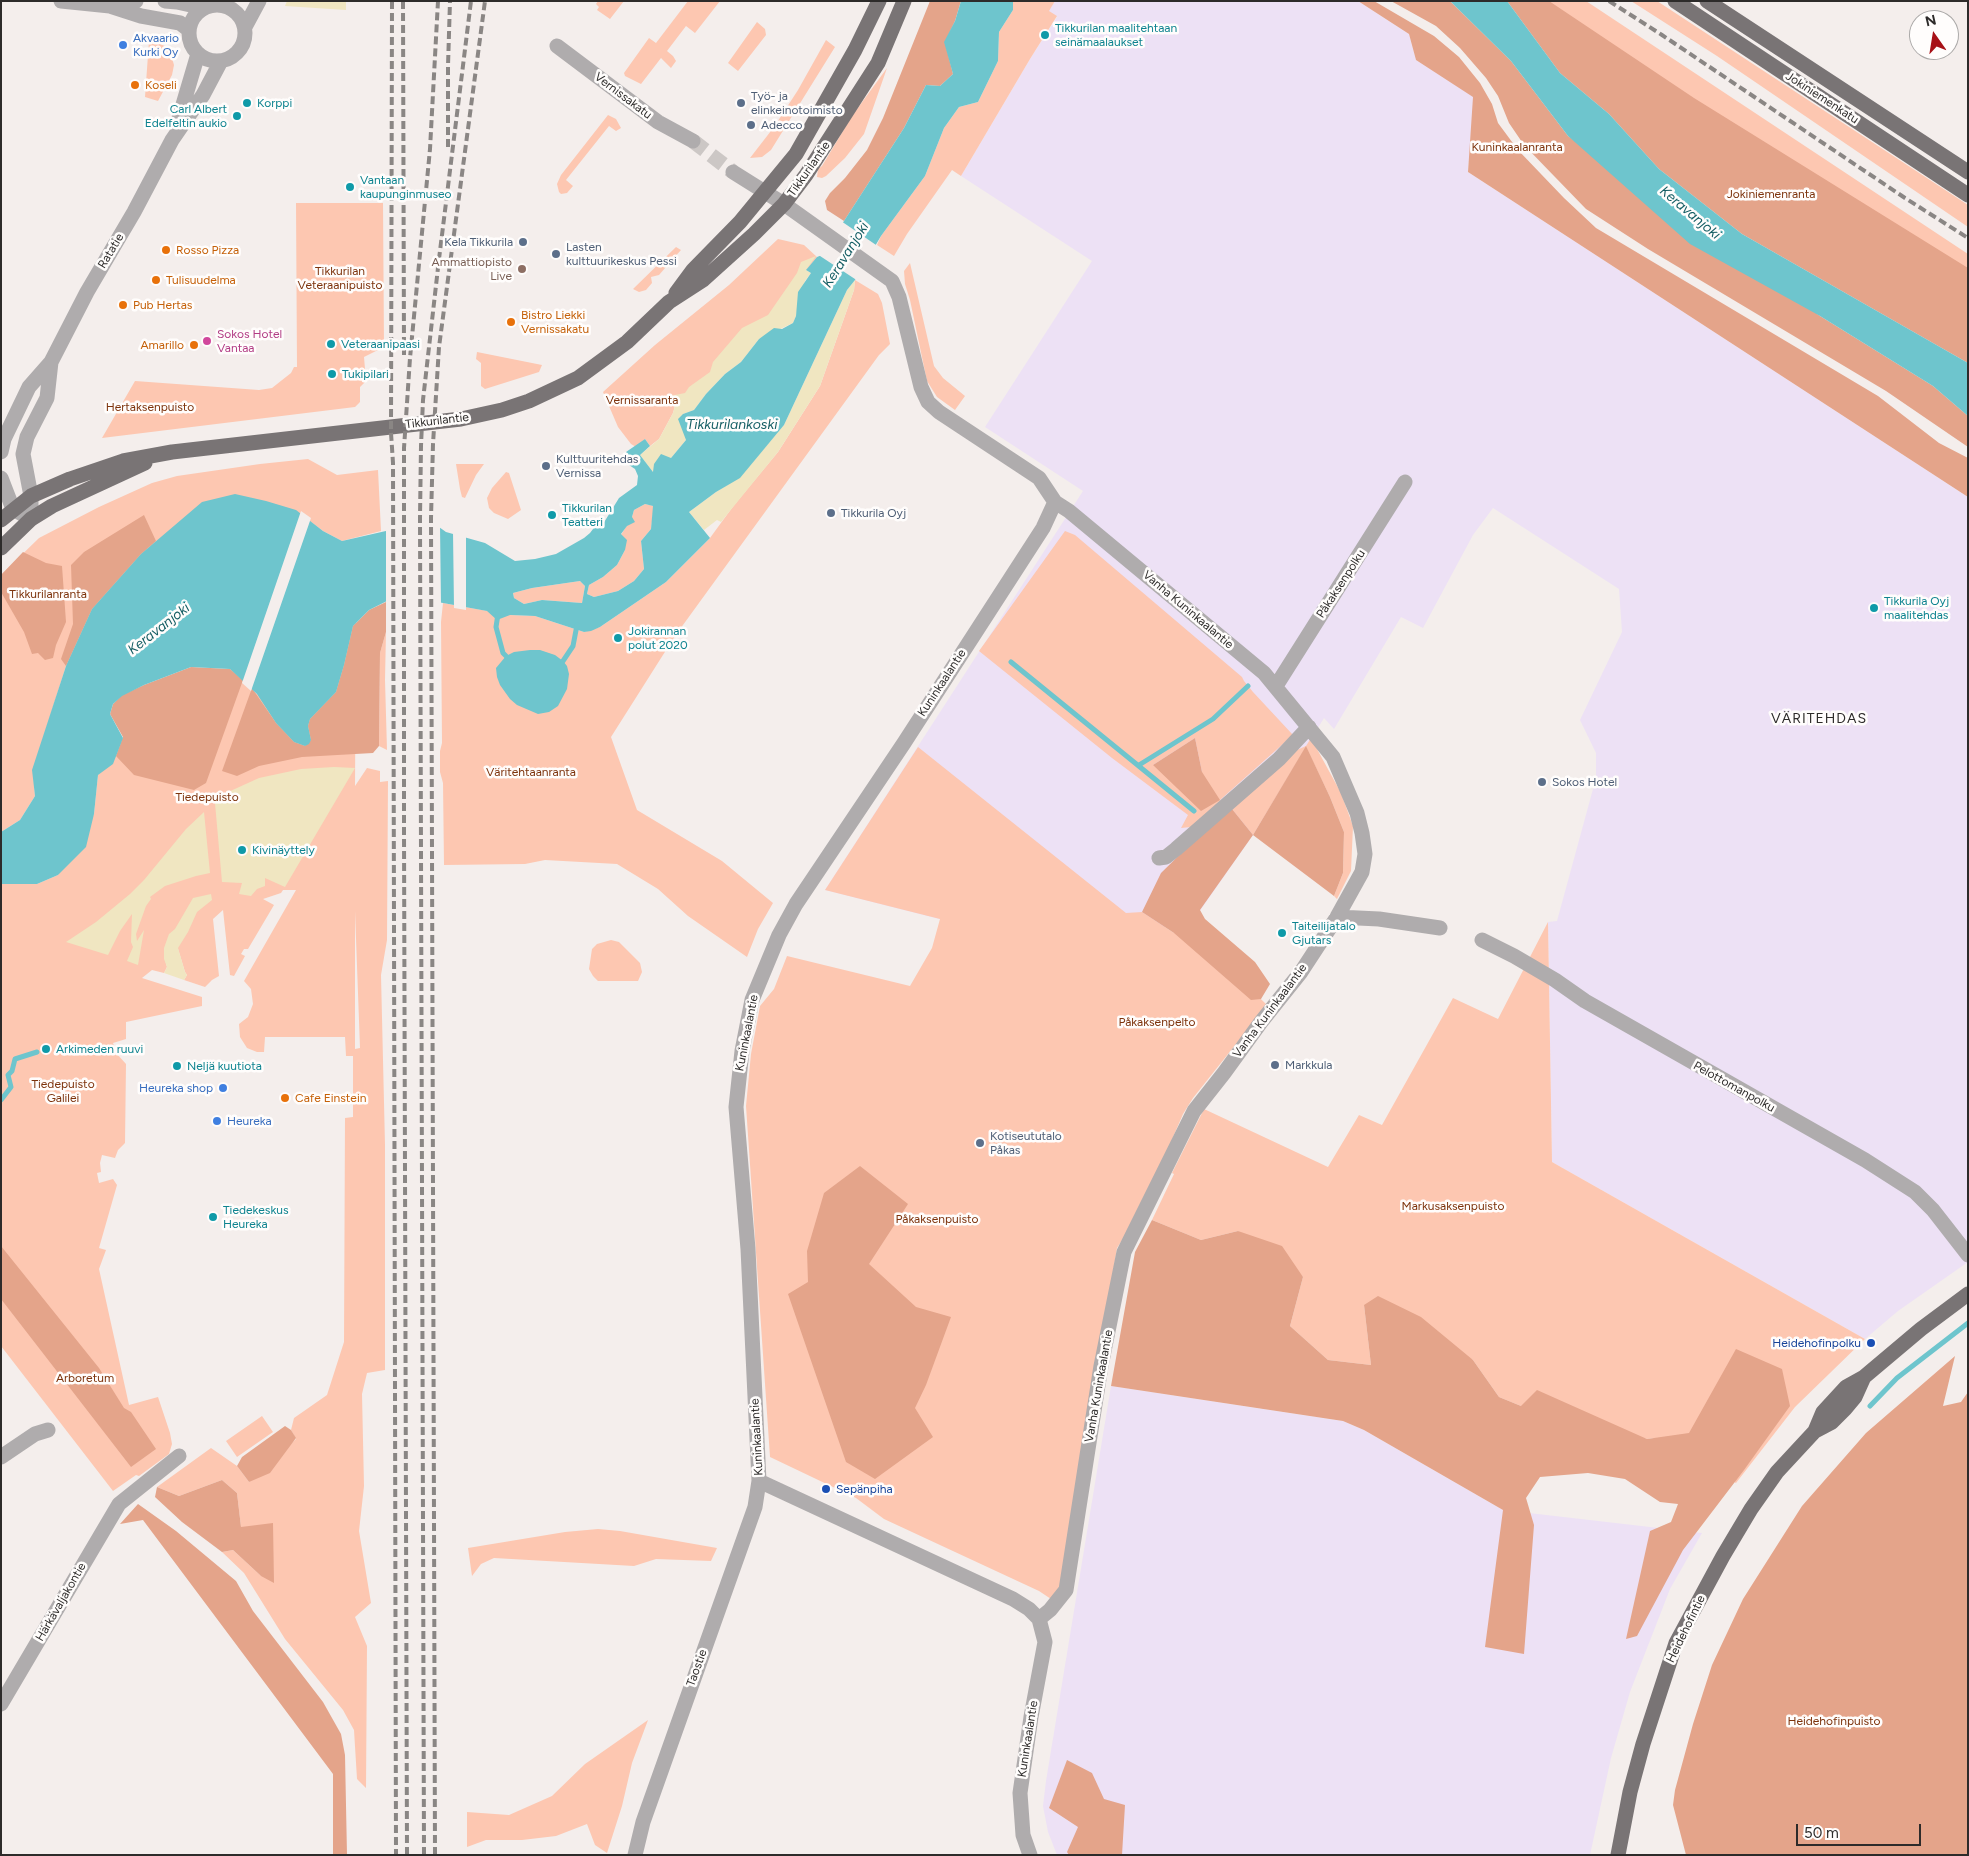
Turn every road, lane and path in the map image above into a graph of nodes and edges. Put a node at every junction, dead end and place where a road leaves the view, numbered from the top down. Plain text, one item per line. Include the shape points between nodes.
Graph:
1 (61, 1) edge
2 (136, 1) edge
3 (165, 1) edge
4 (259, 1) edge
5 (879, 1) edge
6 (904, 1) edge
7 (1675, 1) edge
8 (1707, 1) edge
9 (230, 4) edge
10 (110, 6) junction
11 (204, 8) junction
12 (245, 27) junction
13 (189, 30) junction
14 (557, 46) dead end
15 (198, 54) junction
16 (221, 61) junction
17 (172, 140) junction
18 (693, 141) tunnel mouth
19 (733, 172) tunnel mouth
20 (1968, 172) edge
21 (766, 193) junction
22 (1968, 195) edge
23 (784, 204) junction
24 (670, 302) junction
25 (51, 362) junction
26 (2, 445) edge
27 (172, 452) junction
28 (1, 478) edge
29 (1405, 482) dead end
30 (31, 496) junction
31 (1055, 502) junction
32 (14, 509) junction
33 (31, 519) junction
34 (1, 520) edge
35 (1, 548) edge
36 (1276, 686) junction
37 (1309, 727) junction
38 (1159, 858) dead end
39 (1337, 917) junction
40 (1440, 928) dead end
41 (1482, 940) dead end
42 (1968, 1254) edge
43 (1968, 1294) edge
44 (48, 1430) dead end
45 (179, 1456) dead end
46 (1, 1457) edge
47 (759, 1481) junction
48 (1039, 1619) junction
49 (1, 1704) edge
50 (635, 1855) edge
51 (1030, 1855) edge
52 (1618, 1855) edge

1 - 10 street
2 - 10 street
3 - 11 street
4 - 12 street
5 - 21 main road, Tikkurilantie via 796,154
6 - 23 main road, Tikkurilantie via 878,63
7 - 22 main road, Jokiniemenkatu
8 - 20 main road, Jokiniemenkatu
9 - 11 street
9 - 12 street
10 - 13 street via 180,23
11 - 13 street via 192,20
12 - 16 street via 241,49
13 - 15 street via 190,40
14 - 18 street, Vernissakatu via 658,122
15 - 16 street via 208,60
15 - 17 street, Ratatie
16 - 17 street, Ratatie via 203,95
17 - 25 street, Ratatie
19 - 21 street
21 - 23 street
21 - 24 main road, Tikkurilantie via 693,270
23 - 24 main road, Tikkurilantie via 703,280
23 - 31 street via 892,281 897,289 921,387 928,402 1039,478
24 - 27 main road, Tikkurilantie via 627,342 578,378 552,392 502,410 461,419
25 - 26 street, Ratatie via 28,387
25 - 30 street, Ratatie via 47,398 24,445
27 - 30 main road, Tikkurilantie via 106,466
27 - 33 main road, Tikkurilantie via 52,506
28 - 32 street
29 - 36 street, Påkaksenpolku
30 - 32 main road, Tikkurilantie
30 - 33 street, Ratatie
31 - 36 street, Vanha Kuninkaalantie
31 - 47 street, Kuninkaalantie via 1038,536 796,904 779,935 752,1000 736,1107 748,1249
32 - 33 street
32 - 34 main road, Tikkurilantie
33 - 35 main road, Tikkurilantie
36 - 37 street, Vanha Kuninkaalantie
37 - 38 street via 1279,759 1176,849
37 - 39 street, Vanha Kuninkaalantie via 1333,757 1351,796 1362,833 1365,854 1362,872
39 - 40 street via 1380,919
39 - 48 street, Vanha Kuninkaalantie via 1301,972 1194,1111 1124,1252 1101,1366 1066,1590
41 - 42 street, Pelottomanpolku via 1865,1160 1915,1192 1934,1210
43 - 52 main road, Heidehofintie via 1864,1377 1845,1409 1832,1422 1815,1431 1777,1472 1751,1510 1676,1644 1643,1744
44 - 46 street via 35,1434
45 - 49 street, Härkävaljakontie via 121,1501
47 - 48 street, Kuninkaalantie via 1013,1599
47 - 50 street, Taostie via 755,1507 646,1813
48 - 51 street, Kuninkaalantie via 1045,1642 1020,1793 1023,1835

